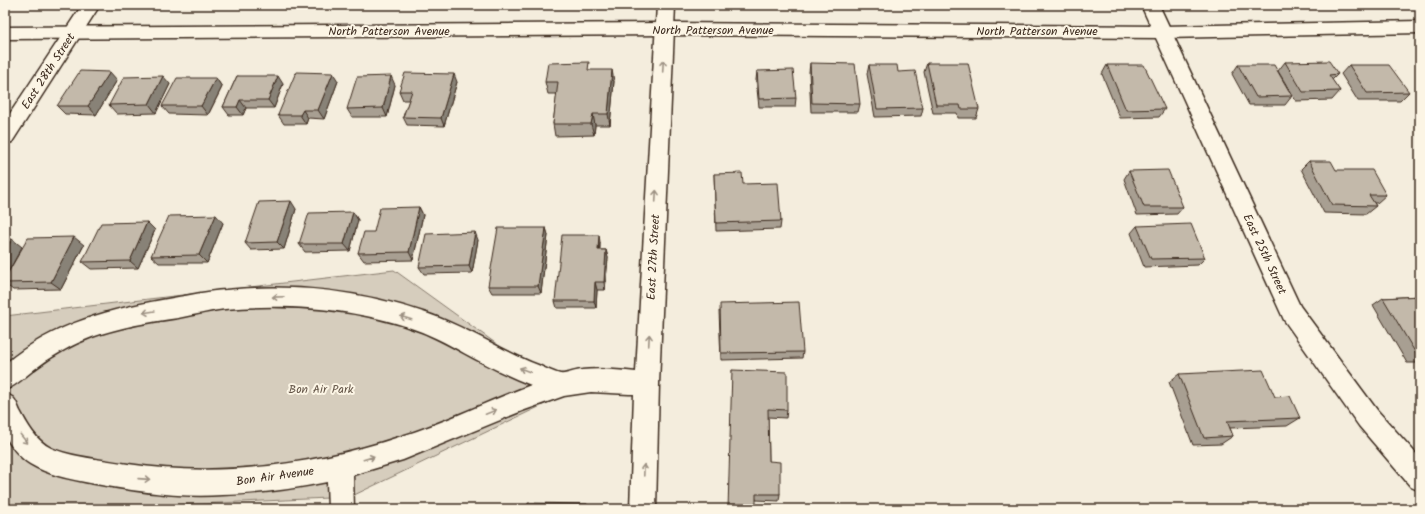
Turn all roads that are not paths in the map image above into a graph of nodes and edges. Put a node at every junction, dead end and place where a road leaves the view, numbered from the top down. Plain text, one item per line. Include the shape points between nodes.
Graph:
1 (91, 5) edge
2 (666, 5) edge
3 (1150, 5) edge
4 (1420, 27) edge
5 (665, 29) junction
6 (1164, 32) junction
7 (5, 33) edge
8 (73, 33) junction
9 (5, 138) edge
10 (5, 379) edge
11 (647, 384) junction
12 (560, 386) junction
13 (5, 406) edge
14 (340, 466) junction
15 (1420, 478) edge
16 (342, 509) edge
17 (643, 509) edge

1 - 8 street, East 28th Street
2 - 5 street, East 27th Street
3 - 6 street, East 25th Street
4 - 6 street, North Patterson Avenue
5 - 6 street, North Patterson Avenue
5 - 8 street, North Patterson Avenue
11 -> 5 street, East 27th Street
6 - 15 street, East 25th Street via 1292,312 1368,418
7 - 8 street, North Patterson Avenue
8 - 9 street, East 28th Street
12 -> 10 street via 427,324 378,309 326,300 286,297 231,299 98,323 67,336 37,353
11 - 12 street, Bon Air Avenue via 576,382
17 -> 11 street, East 27th Street
14 -> 12 street, Bon Air Avenue via 403,448
13 -> 14 street, Bon Air Avenue via 21,437 38,455 62,464 133,478 210,484 274,478
14 - 16 street

